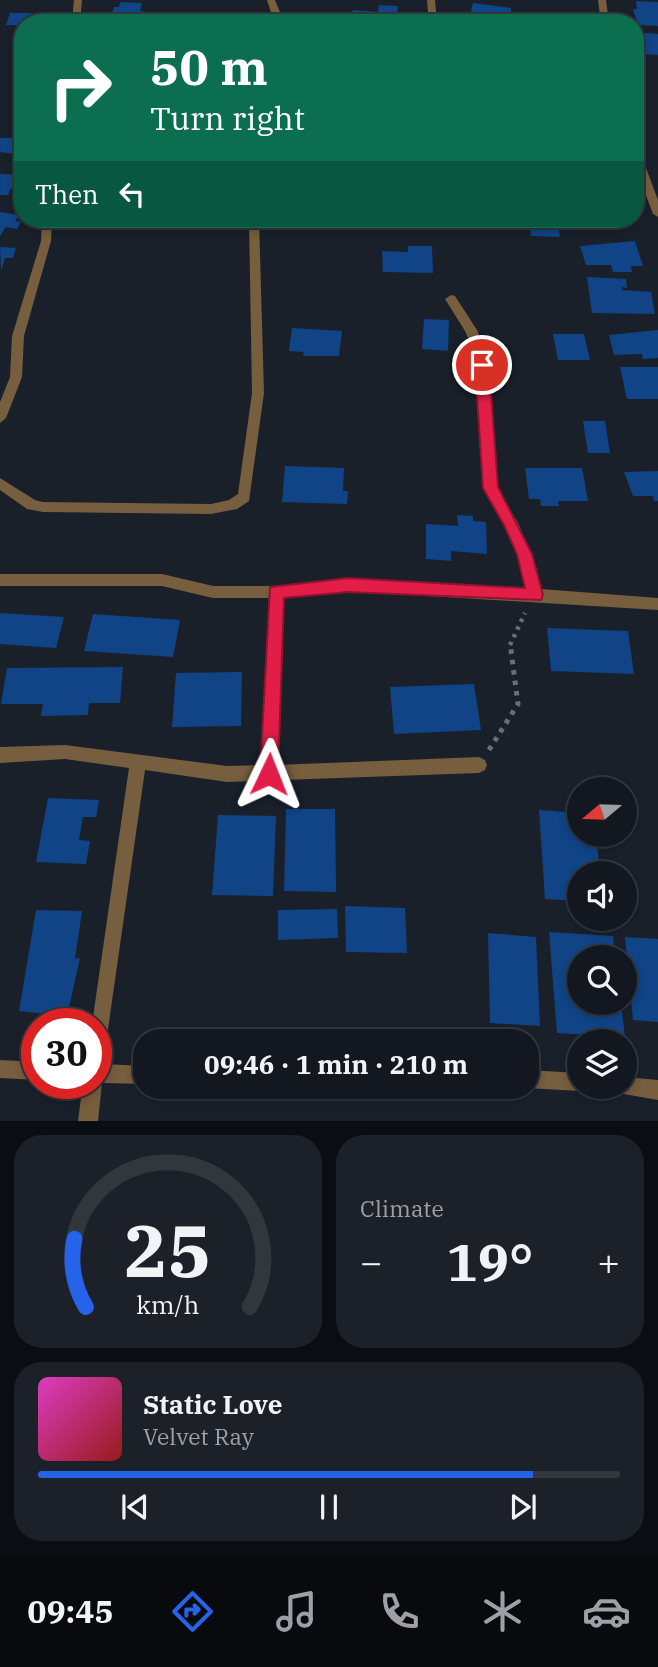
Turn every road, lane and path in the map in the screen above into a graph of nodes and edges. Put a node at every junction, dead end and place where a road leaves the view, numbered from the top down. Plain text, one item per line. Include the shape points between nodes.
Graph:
1 (644, 176) edge
2 (658, 214) edge
3 (47, 228) edge
4 (254, 228) edge
5 (452, 299) dead end
6 (0, 418) edge
7 (0, 483) edge
8 (0, 580) edge
9 (276, 592) junction
10 (535, 595) junction
11 (658, 604) edge
12 (0, 755) edge
13 (138, 763) junction
14 (480, 765) joint
15 (269, 774) junction
16 (103, 1008) edge
17 (0, 1069) edge
18 (21, 1070) edge
19 (112, 1074) edge
20 (133, 1075) edge
21 (539, 1080) edge
22 (567, 1081) edge
23 (637, 1087) edge
24 (658, 1090) edge
25 (91, 1099) edge
26 (88, 1121) edge

1 - 2 street
3 - 6 street via 18,336 16,377
4 - 7 street via 258,393 244,496 232,505 211,509 43,507 32,505
5 - 10 street via 479,349 490,488 520,544
8 - 9 street via 162,580 213,592
9 - 10 street via 348,585
9 - 15 street
10 - 11 street
10 - 14 path via 510,642 517,704
12 - 13 street via 65,752
13 - 15 street
13 - 16 street
14 - 15 street
17 - 18 street
19 - 20 street
21 - 22 street
23 - 24 street
25 - 26 street

